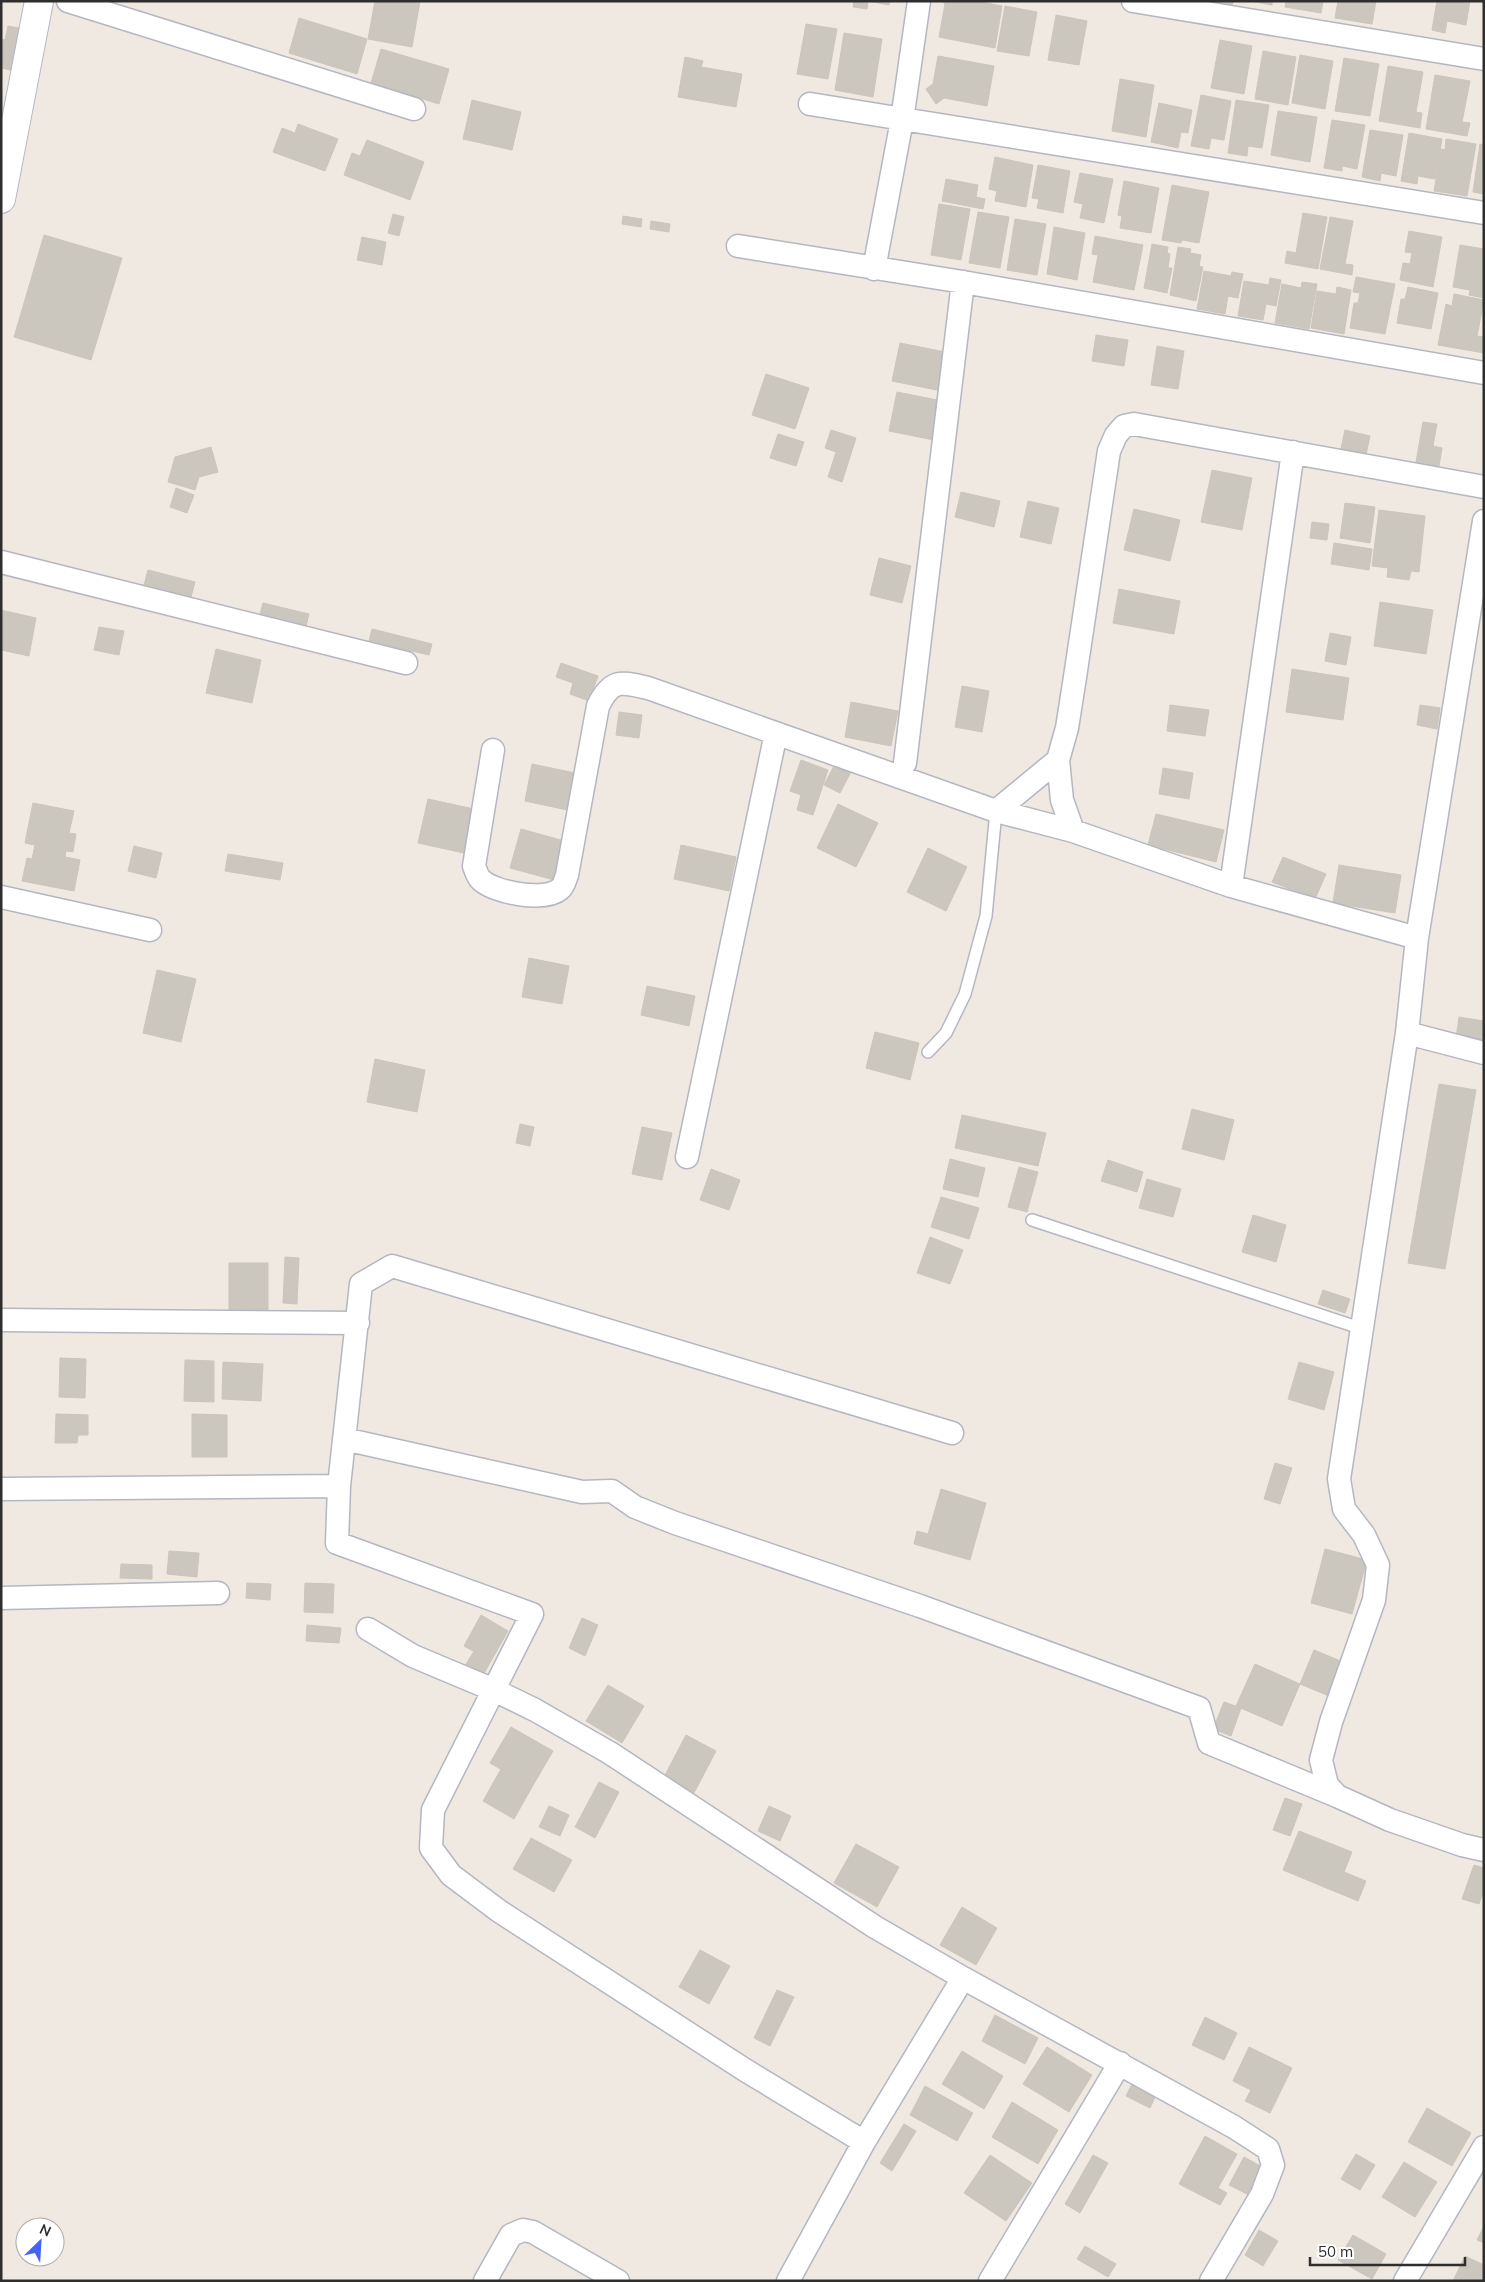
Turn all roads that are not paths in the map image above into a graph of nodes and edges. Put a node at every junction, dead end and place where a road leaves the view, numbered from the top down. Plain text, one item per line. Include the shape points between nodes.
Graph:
1 (39, 1) edge
2 (68, 1) edge
3 (919, 1) edge
4 (1133, 1) edge
5 (1484, 59) edge
6 (810, 104) dead end
7 (414, 109) dead end
8 (902, 120) junction
9 (1, 199) edge
10 (1484, 213) edge
11 (738, 246) dead end
12 (874, 269) junction
13 (963, 282) junction
14 (1484, 374) edge
15 (1293, 452) junction
16 (1484, 487) edge
17 (1484, 521) edge
18 (1, 562) edge
19 (406, 663) dead end
20 (776, 733) junction
21 (493, 750) dead end
22 (1058, 760) junction
23 (905, 763) dead end
24 (996, 811) junction
25 (1073, 831) junction
26 (1231, 886) junction
27 (1, 897) edge
28 (150, 930) dead end
29 (1417, 938) junction
30 (1407, 1033) junction
31 (928, 1052) dead end
32 (1484, 1053) edge
33 (687, 1157) dead end
34 (1032, 1220) dead end
35 (1, 1320) edge
36 (358, 1324) junction
37 (1362, 1329) junction
38 (952, 1433) dead end
39 (344, 1438) junction
40 (339, 1486) junction
41 (1, 1489) edge
42 (218, 1593) dead end
43 (1, 1598) edge
44 (368, 1629) dead end
45 (494, 1690) junction
46 (1338, 1796) junction
47 (1484, 1850) edge
48 (963, 1978) junction
49 (1120, 2063) junction
50 (864, 2142) junction
51 (1484, 2147) edge
52 (485, 2281) edge
53 (618, 2281) edge
54 (788, 2281) edge
55 (990, 2281) edge
56 (1212, 2281) edge
57 (1404, 2281) edge

1 - 9 street
2 - 7 street
3 - 8 street
4 - 5 street
6 - 8 street
8 - 10 street
8 - 12 street
11 - 12 street
12 - 13 street
13 - 14 street
13 - 23 street
15 - 16 street
15 - 22 street via 1134,424 1124,426 1116,435 1109,452 1067,728
15 - 26 street
17 - 29 street
18 - 19 street
20 - 21 street via 648,688 623,682 613,685 605,691 598,706 567,875 562,887 540,895 519,895 489,885 481,880 474,866
20 - 24 street
20 - 33 street
22 - 24 street
22 - 25 street via 1062,800
24 - 25 street
24 - 31 lane via 986,916 965,994 946,1033
25 - 26 street
26 - 29 street
27 - 28 street
29 - 30 street
30 - 32 street
30 - 37 street
34 - 37 lane
35 - 36 street
36 - 38 street via 361,1284 392,1266
36 - 39 street
37 - 46 street via 1339,1478 1344,1509 1364,1535 1378,1565 1374,1600 1321,1760 1327,1785
39 - 40 street
39 - 46 street via 582,1492 612,1491 635,1507 676,1523 920,1606 1199,1708 1209,1743
40 - 41 street
40 - 45 street via 337,1542 532,1614
42 - 43 street
44 - 45 street via 413,1656
45 - 48 street via 610,1753 875,1927
45 - 50 street via 433,1810 431,1848 451,1875 498,1911 745,2070
46 - 47 street via 1390,1820
48 - 49 street
48 - 50 street
49 - 55 street
49 - 56 street via 1268,2149 1272,2165 1262,2194
50 - 54 street
51 - 57 street
52 - 53 street via 511,2235 523,2230 533,2232

